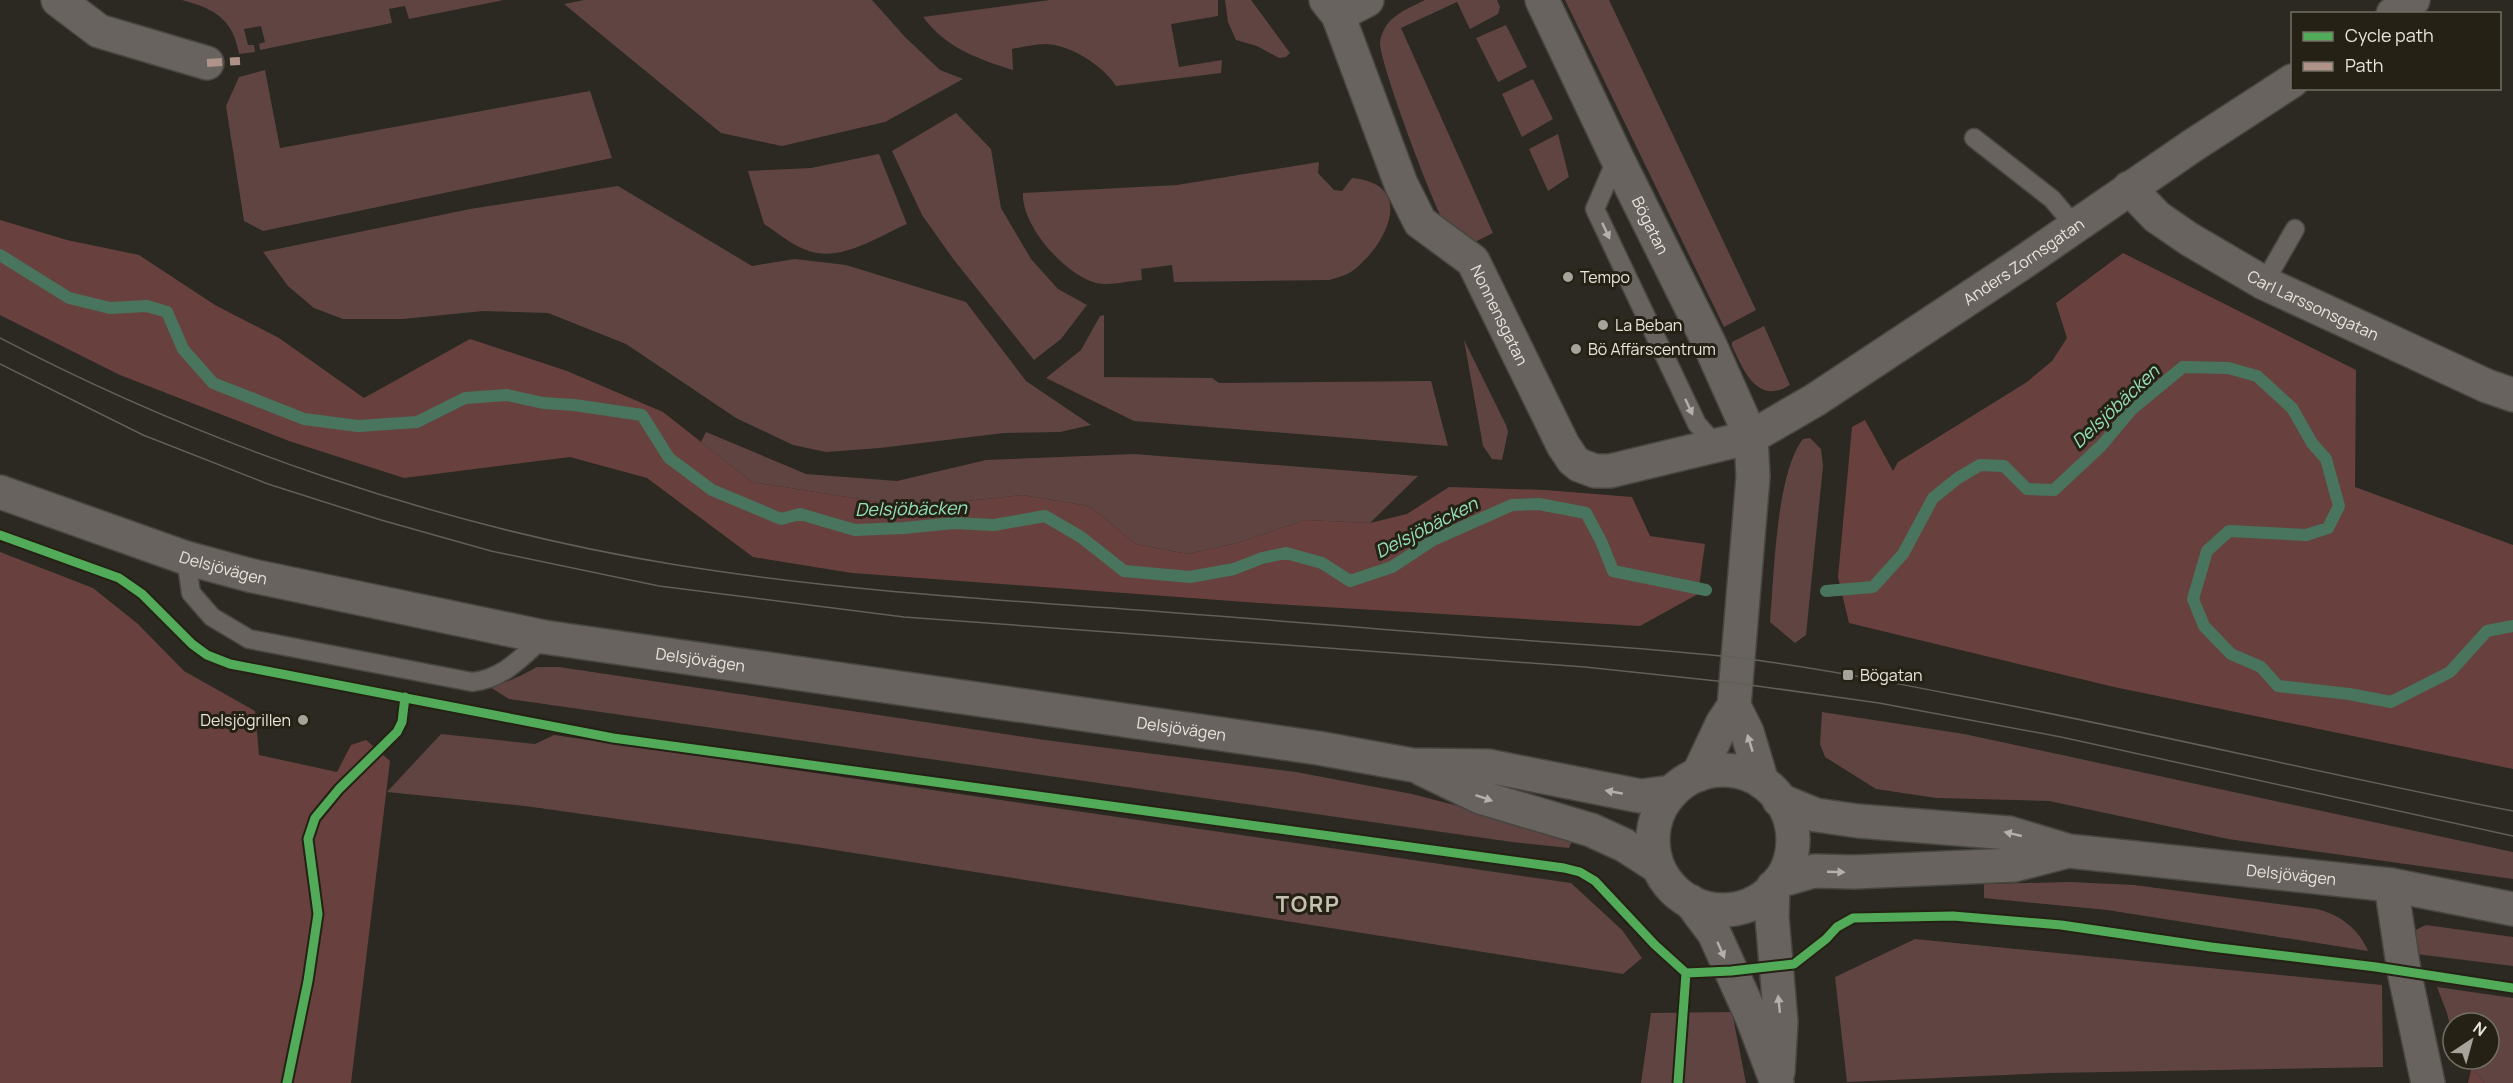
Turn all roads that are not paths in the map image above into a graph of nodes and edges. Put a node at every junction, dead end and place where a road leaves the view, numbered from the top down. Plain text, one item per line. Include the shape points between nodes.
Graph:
1 (58, 0) edge
2 (1367, 0) edge
3 (1542, 0) edge
4 (2413, 0) edge
5 (1332, 7) edge
6 (2396, 12) edge
7 (207, 63) dead end
8 (2291, 82) edge
9 (1974, 138) dead end
10 (1617, 158) junction
11 (2129, 188) junction
12 (2074, 225) junction
13 (2295, 229) dead end
14 (2264, 283) junction
15 (2513, 395) edge
16 (1751, 437) junction
17 (1717, 446) junction
18 (0, 492) edge
19 (186, 558) junction
20 (544, 637) junction
21 (1734, 706) junction
22 (1412, 765) junction
23 (1685, 783) junction
24 (1771, 791) junction
25 (2069, 850) junction
26 (1659, 867) junction
27 (1776, 884) junction
28 (2391, 885) junction
29 (1690, 901) junction
30 (2513, 909) edge
31 (1777, 1083) edge
32 (2428, 1083) edge

1 - 7 street via 99,31
2 - 5 street, Nonnensgatan
3 - 10 street, Bögatan
4 - 6 street
5 - 17 street, Nonnensgatan via 1401,184 1420,222 1473,261 1573,460 1587,470 1610,471
8 - 11 street, Anders Zornsgatan
9 - 12 lane via 2052,199
10 - 16 street, Bögatan via 1710,343
10 -> 17 lane via 1595,209 1697,424
11 - 12 street, Anders Zornsgatan
11 - 14 street, Carl Larssonsgatan via 2157,217
12 - 16 street, Anders Zornsgatan via 1815,400
13 - 14 lane
14 - 15 street, Carl Larssonsgatan
16 - 17 street, Nonnensgatan
16 - 21 street, Bögatan via 1753,477
18 - 19 street, Delsjövägen
19 - 20 street, Delsjövägen
19 - 20 lane via 191,593 212,617 249,639 472,682 486,681 508,669
20 - 22 street, Delsjövägen via 1318,748
21 - 23 street, Bögatan
24 -> 21 street
23 -> 22 street, Delsjövägen via 1640,796 1488,766
22 -> 26 street, Delsjövägen via 1480,797 1591,830
23 - 24 street via 1719,770 1741,772
23 - 26 street via 1659,810 1654,825 1653,849
25 -> 24 street, Delsjövägen via 2009,833 1816,815
24 - 27 street via 1790,822 1792,844 1788,865
27 -> 25 street, Delsjövägen via 1814,871 2014,865
25 - 28 street, Delsjövägen
26 - 29 street via 1668,883
27 - 29 street via 1752,903 1737,908 1707,908
31 -> 27 street via 1781,1022 1772,916
28 - 30 street, Delsjövägen
28 - 32 street
29 -> 31 street via 1714,933

